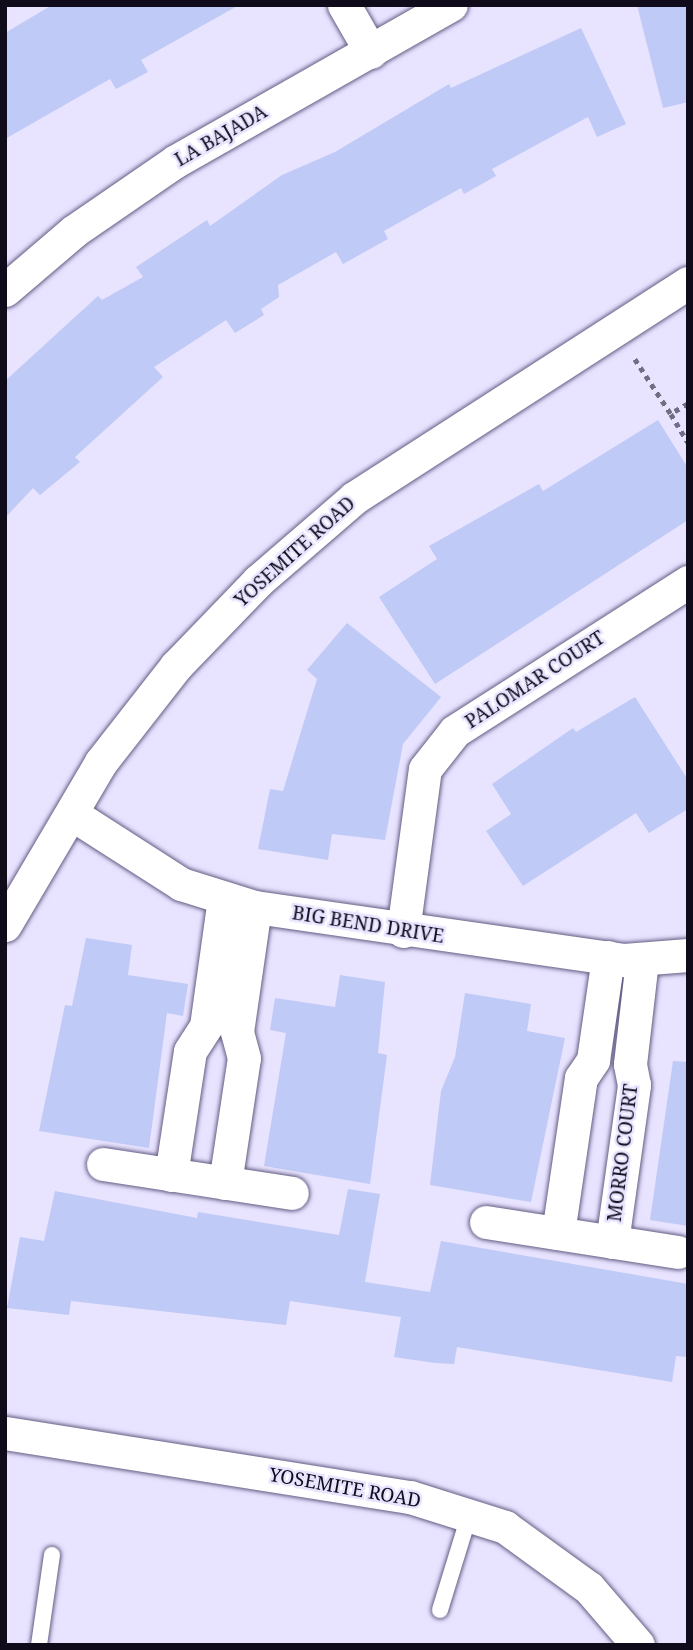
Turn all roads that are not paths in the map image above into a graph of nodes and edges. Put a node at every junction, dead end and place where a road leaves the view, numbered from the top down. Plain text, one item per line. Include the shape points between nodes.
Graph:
1 (344, 5) edge
2 (452, 5) edge
3 (370, 52) junction
4 (688, 283) edge
5 (5, 290) edge
6 (688, 582) edge
7 (72, 814) junction
8 (239, 902) junction
9 (5, 925) edge
10 (402, 931) junction
11 (688, 955) edge
12 (608, 957) junction
13 (642, 960) junction
14 (221, 1029) junction
15 (593, 1060) junction
16 (630, 1064) junction
17 (103, 1164) dead end
18 (171, 1175) junction
19 (225, 1183) junction
20 (292, 1193) dead end
21 (486, 1222) dead end
22 (558, 1233) junction
23 (612, 1242) junction
24 (678, 1252) dead end
25 (5, 1433) edge
26 (469, 1516) junction
27 (52, 1555) dead end
28 (440, 1611) dead end
29 (38, 1645) edge
30 (638, 1645) edge

1 - 3 street
2 - 3 street, LA BAJADA
3 - 5 street, LA BAJADA via 176,161 74,231
4 - 7 street, YOSEMITE ROAD via 366,491 267,573 176,666 101,762
6 - 10 street, PALOMAR COURT via 455,731 425,769
7 - 8 street, BIG BEND DRIVE via 181,884
7 - 9 street, YOSEMITE ROAD
8 - 10 street, BIG BEND DRIVE
8 - 14 street
10 - 12 street, BIG BEND DRIVE
11 - 13 street, BIG BEND DRIVE
12 - 13 street, BIG BEND DRIVE
12 - 15 street
13 - 16 street, MORRO COURT
14 - 18 street via 190,1051
14 - 19 street via 244,1058
15 - 16 street, MORRO COURT
15 - 22 street via 581,1078
16 - 23 street, MORRO COURT via 635,1085
17 - 18 street
18 - 19 street
19 - 20 street
21 - 22 street, MORRO COURT
22 - 23 street, MORRO COURT
23 - 24 street, MORRO COURT
25 - 26 street, YOSEMITE ROAD via 410,1497
26 - 28 lane
26 - 30 street, YOSEMITE ROAD via 505,1527 589,1588
27 - 29 lane

